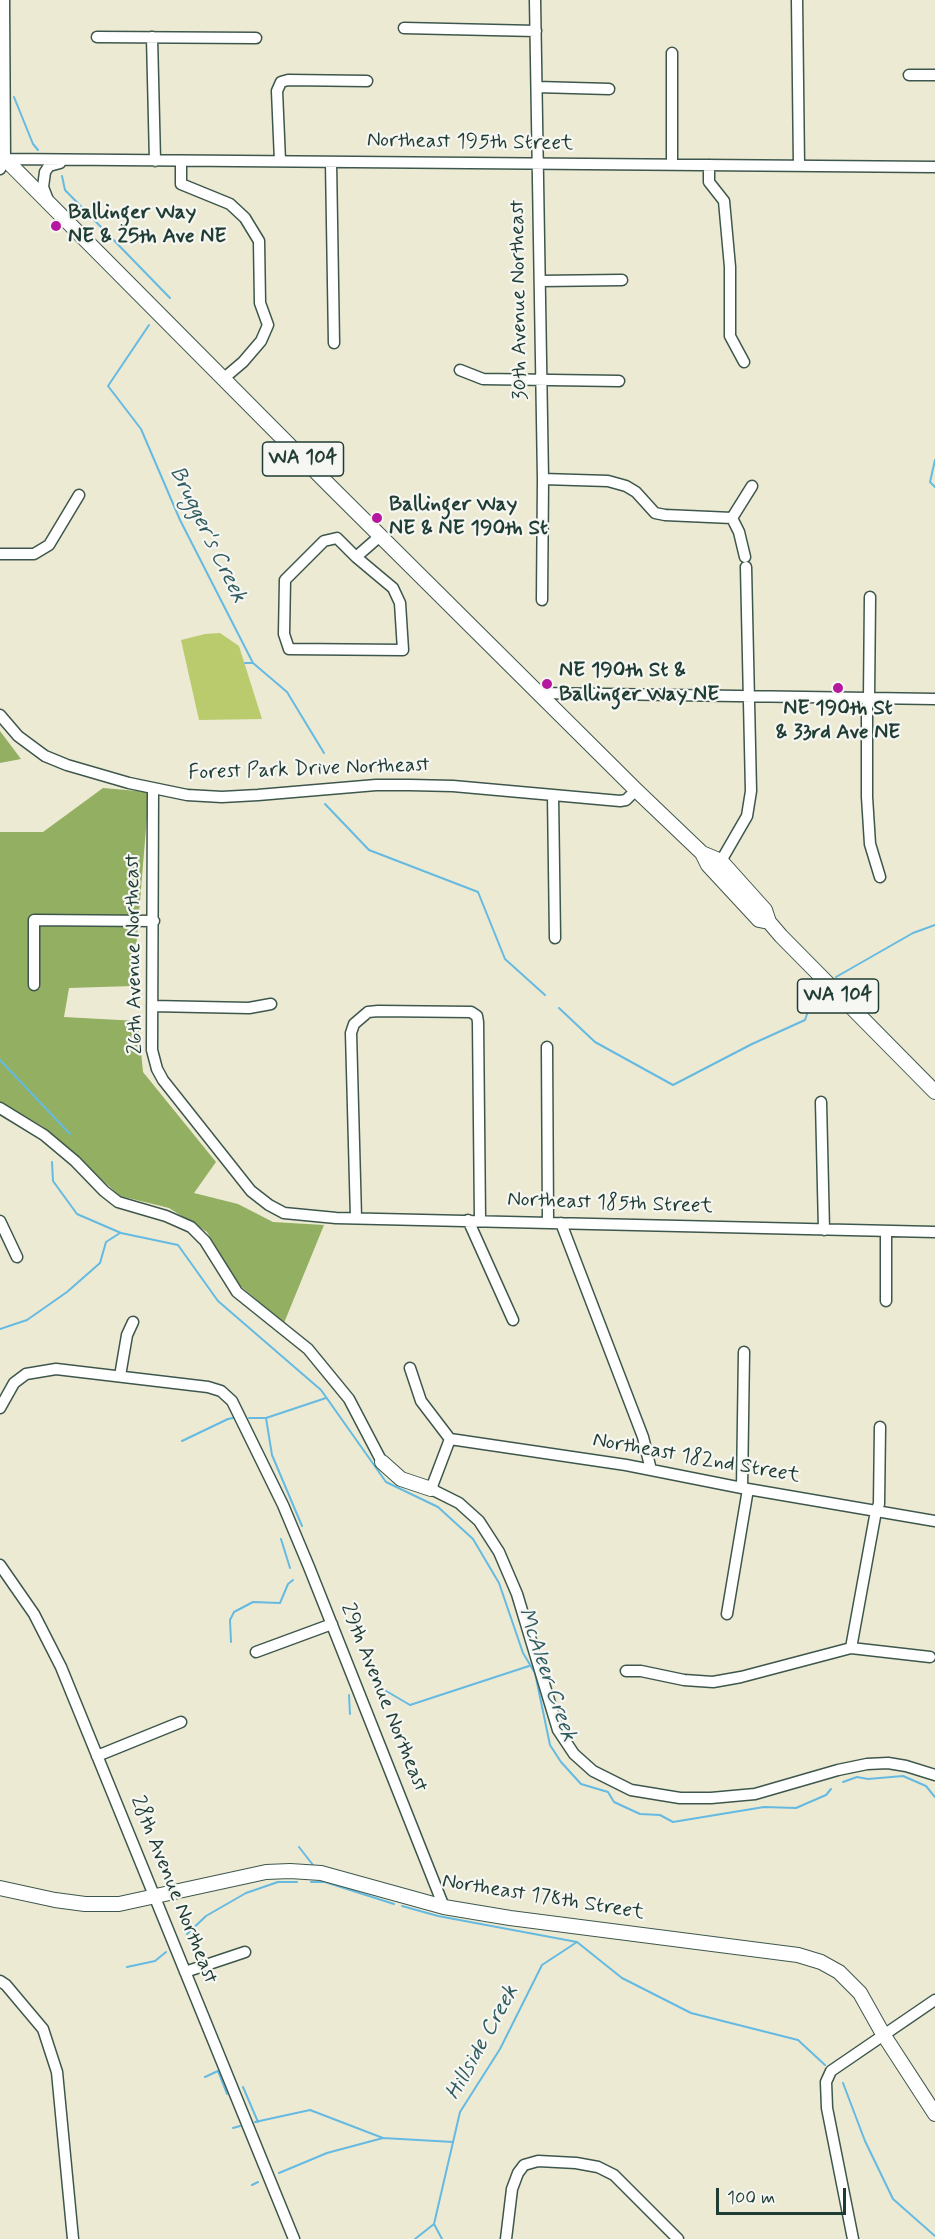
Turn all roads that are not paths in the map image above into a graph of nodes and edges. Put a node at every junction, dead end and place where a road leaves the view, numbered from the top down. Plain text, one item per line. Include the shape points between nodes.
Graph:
1 (4, 0) edge
2 (535, 0) edge
3 (797, 0) edge
4 (404, 28) dead end
5 (536, 31) junction
6 (98, 37) dead end
7 (152, 37) junction
8 (256, 38) dead end
9 (672, 53) dead end
10 (909, 75) dead end
11 (935, 75) edge
12 (367, 81) dead end
13 (537, 87) junction
14 (609, 89) dead end
15 (70, 160) junction
16 (2, 161) edge
17 (155, 161) junction
18 (181, 161) junction
19 (280, 161) junction
20 (331, 162) junction
21 (538, 164) junction
22 (672, 164) junction
23 (709, 165) junction
24 (799, 166) junction
25 (935, 167) edge
26 (49, 203) junction
27 (622, 280) dead end
28 (540, 281) junction
29 (334, 343) dead end
30 (744, 362) dead end
31 (460, 370) dead end
32 (223, 379) junction
33 (541, 380) junction
34 (619, 381) dead end
35 (543, 479) junction
36 (752, 486) dead end
37 (79, 495) dead end
38 (732, 518) junction
39 (380, 536) junction
40 (0, 554) edge
41 (356, 557) junction
42 (870, 597) dead end
43 (542, 600) dead end
44 (539, 693) junction
45 (748, 696) junction
46 (869, 698) junction
47 (935, 699) edge
48 (0, 715) edge
49 (153, 789) junction
50 (636, 790) junction
51 (553, 795) junction
52 (702, 852) junction
53 (721, 861) junction
54 (880, 877) dead end
55 (154, 921) junction
56 (769, 922) junction
57 (555, 938) dead end
58 (33, 985) dead end
59 (271, 1004) dead end
60 (152, 1006) junction
61 (548, 1047) dead end
62 (935, 1092) edge
63 (821, 1102) dead end
64 (0, 1108) edge
65 (284, 1213) joint
66 (356, 1218) junction
67 (468, 1220) junction
68 (480, 1220) junction
69 (0, 1221) edge
70 (548, 1222) junction
71 (561, 1223) junction
72 (824, 1230) junction
73 (886, 1231) junction
74 (935, 1232) edge
75 (17, 1257) dead end
76 (886, 1301) dead end
77 (513, 1320) dead end
78 (134, 1322) dead end
79 (744, 1352) dead end
80 (410, 1368) dead end
81 (120, 1376) junction
82 (0, 1408) edge
83 (880, 1427) dead end
84 (450, 1439) junction
85 (382, 1462) joint
86 (651, 1470) junction
87 (745, 1488) junction
88 (431, 1489) junction
89 (876, 1511) junction
90 (935, 1521) edge
91 (0, 1565) edge
92 (727, 1614) dead end
93 (332, 1624) junction
94 (851, 1648) junction
95 (256, 1652) dead end
96 (930, 1657) dead end
97 (626, 1671) dead end
98 (181, 1722) dead end
99 (98, 1756) junction
100 (935, 1775) edge
101 (0, 1888) edge
102 (154, 1897) junction
103 (444, 1907) junction
104 (245, 1952) dead end
105 (186, 1972) junction
106 (0, 1981) edge
107 (935, 2001) edge
108 (883, 2034) junction
109 (935, 2115) edge
110 (73, 2239) edge
111 (294, 2239) edge
112 (506, 2239) edge
113 (678, 2239) edge
114 (854, 2239) edge

1 - 16 street
2 - 5 street, 30th Avenue Northeast
3 - 24 street
4 - 5 street
5 - 13 street, 30th Avenue Northeast
6 - 7 street
7 - 8 street
7 - 17 street
9 - 22 street
10 - 11 street
12 - 19 street via 281,81 277,91
13 - 14 street
13 - 21 street, 30th Avenue Northeast
15 - 16 street, Northeast 195th Street
15 - 17 street, Northeast 195th Street
15 - 26 street via 45,171 43,187
16 - 26 main road, WA 104
17 - 18 street, Northeast 195th Street
18 - 19 street, Northeast 195th Street
18 - 32 street via 181,184 230,204 245,218 259,241 260,303 268,325 261,341
19 - 20 street, Northeast 195th Street
20 - 21 street, Northeast 195th Street
20 - 29 street
21 - 22 street, Northeast 195th Street
21 - 28 street, 30th Avenue Northeast
22 - 23 street, Northeast 195th Street
23 - 24 street, Northeast 195th Street
23 - 30 street via 709,182 724,201 730,267 730,336
24 - 25 street, Northeast 195th Street
26 - 32 main road, WA 104
27 - 28 street
28 - 33 street, 30th Avenue Northeast
31 - 33 street via 483,379
32 - 39 main road, WA 104
33 - 34 street
33 - 35 street, 30th Avenue Northeast
35 - 38 street via 608,481 636,492 656,513
35 - 43 street, 30th Avenue Northeast
36 - 38 street
37 - 40 street via 49,545 34,554
38 - 45 street via 746,562
39 - 41 street
39 - 44 main road, WA 104
41 - 41 street via 337,538 324,541 285,580 284,634 289,649 403,650 400,603 393,588
42 - 46 street
44 - 45 street
44 - 50 main road, WA 104
45 - 46 street
45 - 53 street via 750,806
46 - 47 street
46 - 54 street via 867,797 870,844
48 - 49 street, Forest Park Drive Northeast via 18,736 45,756
49 - 51 street, Forest Park Drive Northeast via 222,797 410,784
49 - 55 street, 26th Avenue Northeast
50 - 51 street, Forest Park Drive Northeast via 620,801
50 - 52 main road, WA 104
51 - 57 street
52 - 53 main road, WA 104
52 - 56 main road, WA 104 via 708,865 759,920
53 - 56 main road, WA 104 via 765,910
55 - 58 street via 33,920
55 - 60 street, 26th Avenue Northeast
56 - 62 main road, WA 104
59 - 60 street via 249,1008
60 - 65 street, 26th Avenue Northeast via 152,1050 163,1080 251,1191
61 - 70 street
63 - 72 street
64 - 85 street via 44,1135 118,1202 166,1215 191,1227 205,1241 237,1292 308,1349 349,1399
65 - 66 street, Northeast 185th Street
66 - 67 street, Northeast 185th Street
66 - 68 street via 351,1033 354,1024 368,1012 471,1012 477,1016
67 - 68 street, Northeast 185th Street
67 - 77 street
68 - 70 street, Northeast 185th Street
69 - 75 street
70 - 71 street, Northeast 185th Street
71 - 72 street, Northeast 185th Street
71 - 86 street via 643,1437
72 - 73 street, Northeast 185th Street
73 - 74 street, Northeast 185th Street
73 - 76 street
78 - 81 street via 127,1335
79 - 87 street
80 - 84 street via 421,1401
81 - 82 street, 29th Avenue Northeast via 56,1369 26,1374 14,1383
81 - 93 street, 29th Avenue Northeast via 208,1387 221,1391 232,1401 283,1505
83 - 89 street
84 - 86 street, Northeast 182nd Street
84 - 88 street
85 - 88 main road via 401,1479
86 - 87 street, Northeast 182nd Street
87 - 89 street, Northeast 182nd Street
87 - 92 street
88 - 100 street via 459,1503 479,1521 499,1552 517,1594 558,1730 574,1754 593,1771 631,1790 680,1798 755,1794 867,1764 888,1763
89 - 90 street, Northeast 182nd Street
89 - 94 street
91 - 99 street, 28th Avenue Northeast via 34,1614
93 - 95 street
93 - 103 street, 29th Avenue Northeast
94 - 96 street
94 - 97 street via 713,1682
98 - 99 street
99 - 102 street, 28th Avenue Northeast
101 - 102 main road, Northeast 178th Street via 85,1904 119,1904
102 - 103 main road, Northeast 178th Street via 266,1872 290,1871 344,1878
102 - 105 street, 28th Avenue Northeast
103 - 108 main road, Northeast 178th Street via 798,1955 839,1972 860,1993
104 - 105 street
105 - 111 street, 28th Avenue Northeast
106 - 110 street via 43,2029 57,2072
107 - 108 street
108 - 109 main road, Northeast 178th Street
108 - 114 street via 831,2071 826,2082 827,2108
112 - 113 street via 512,2189 518,2173 524,2165 538,2161 598,2167 614,2175

